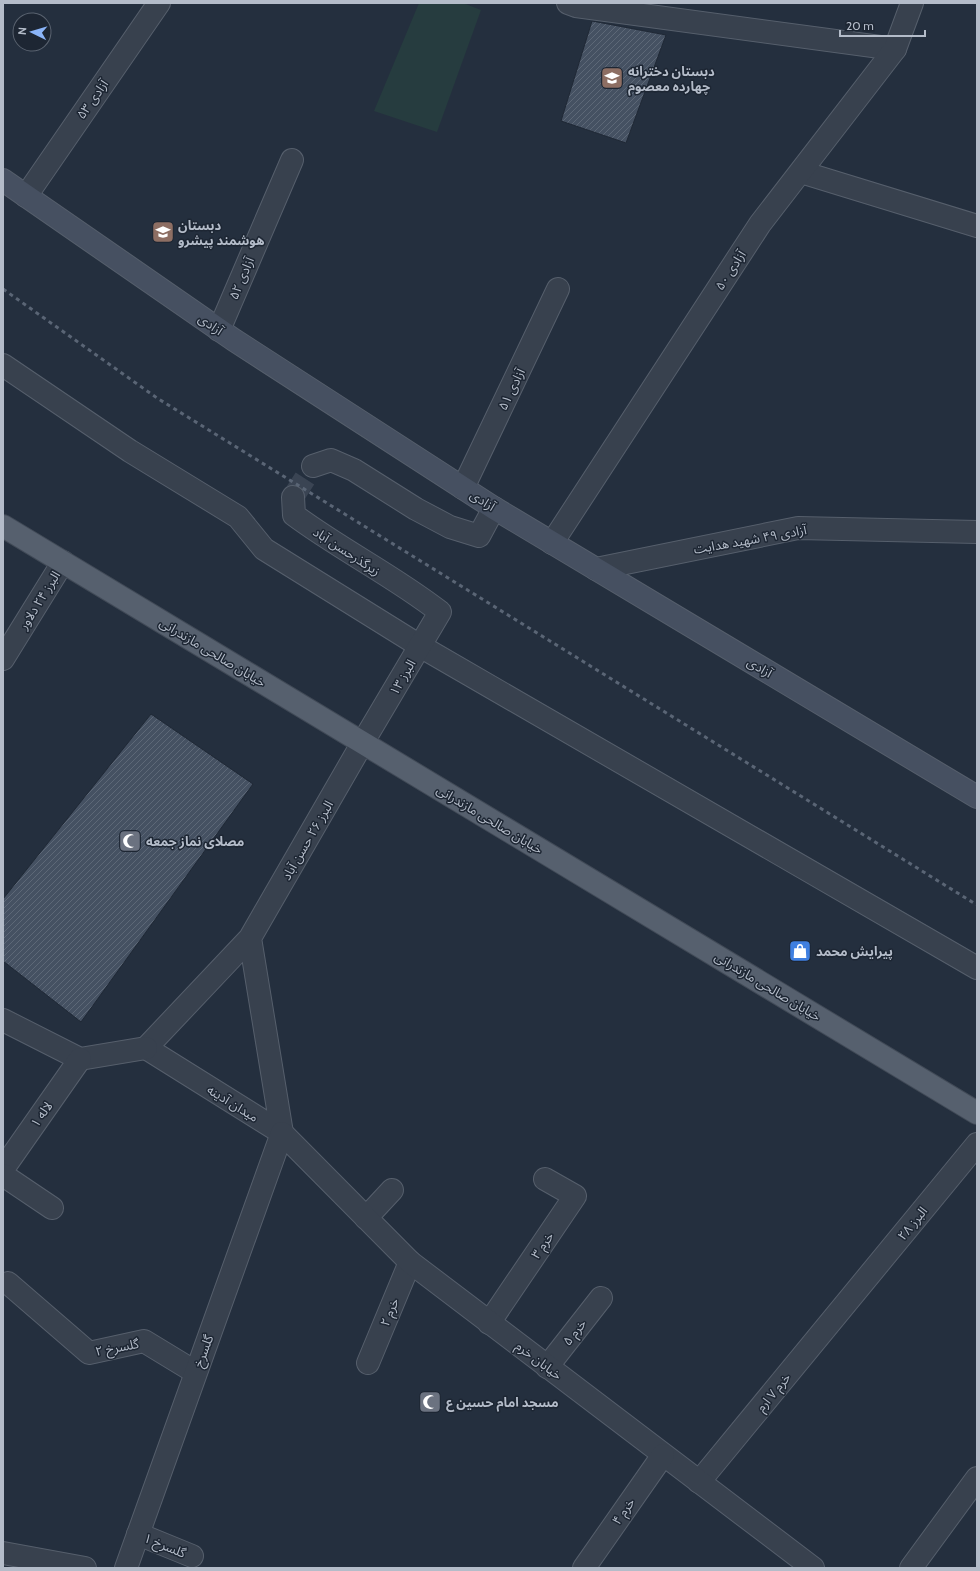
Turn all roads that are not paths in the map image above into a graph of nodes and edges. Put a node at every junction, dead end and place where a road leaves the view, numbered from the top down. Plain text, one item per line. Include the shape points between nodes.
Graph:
1 (159, 3) edge
2 (568, 3) edge
3 (912, 3) edge
4 (895, 49) junction
5 (292, 160) dead end
6 (801, 172) junction
7 (3, 180) edge
8 (26, 196) junction
9 (977, 226) edge
10 (558, 289) dead end
11 (219, 330) junction
12 (3, 365) edge
13 (313, 466) tunnel mouth
14 (463, 488) junction
15 (293, 497) tunnel mouth
16 (494, 508) junction
17 (3, 526) edge
18 (977, 532) edge
19 (552, 543) junction
20 (63, 562) junction
21 (596, 569) junction
22 (440, 612) joint
23 (420, 646) junction
24 (3, 659) edge
25 (363, 742) junction
26 (977, 797) edge
27 (250, 938) junction
28 (977, 968) edge
29 (3, 1020) edge
30 (146, 1048) junction
31 (80, 1059) junction
32 (977, 1113) edge
33 (282, 1133) junction
34 (977, 1144) edge
35 (3, 1169) edge
36 (3, 1175) edge
37 (545, 1179) dead end
38 (392, 1190) dead end
39 (52, 1208) dead end
40 (366, 1218) junction
41 (410, 1262) junction
42 (8, 1283) dead end
43 (601, 1298) dead end
44 (846, 1302) joint
45 (489, 1322) junction
46 (368, 1363) dead end
47 (547, 1367) junction
48 (195, 1372) junction
49 (663, 1455) junction
50 (977, 1478) edge
51 (699, 1482) junction
52 (138, 1534) junction
53 (3, 1553) edge
54 (192, 1556) dead end
55 (808, 1566) edge
56 (85, 1568) edge
57 (126, 1568) edge
58 (584, 1568) edge
59 (910, 1568) edge

1 - 8 street, آزادی ۵۳
2 - 4 street
3 - 4 street, آزادی ۵۰
4 - 6 street, آزادی ۵۰
5 - 11 street, آزادی ۵۲
6 - 9 street
6 - 19 street, آزادی ۵۰ via 760,224
7 - 8 main road, آزادی
8 - 11 main road, آزادی
10 - 14 street, آزادی ۵۱
11 - 14 main road, آزادی
12 - 23 street via 130,451 238,517 264,549
13 - 16 street via 331,460 354,470 450,527 479,536
14 - 16 main road, آزادی
15 - 22 street, زیرگذرحسن آباد via 294,515 321,535 417,594
16 - 19 main road, آزادی
17 - 20 main road, خیابان صالحی مازندرانی
18 - 21 street, آزادی ۴۹ شهید هدایت via 798,528
19 - 21 main road, آزادی
20 - 24 street, البرز ۲۴ دلاور
20 - 25 main road, خیابان صالحی مازندرانی
21 - 26 main road, آزادی
22 - 23 street, البرز ۱۳
23 - 25 street, البرز ۱۳
23 - 28 street
25 - 27 street, البرز ۲۶ حسن آباد
25 - 32 main road, خیابان صالحی مازندرانی
27 - 30 street
27 - 33 street, میدان آدینه
29 - 31 street
30 - 31 street
30 - 33 street, میدان آدینه
31 - 35 street, لاله ۱
33 - 40 street, خیابان خرم
33 - 48 street, گلسرخ
34 - 44 street, البرز ۲۸
36 - 39 street
37 - 45 street, خرم ۳ via 575,1196
38 - 40 street
40 - 41 street, خیابان خرم
41 - 45 street, خیابان خرم
41 - 46 street, خرم ۲
42 - 48 street, گلسرخ ۲ via 89,1353 144,1341
43 - 47 street, خرم ۵
44 - 51 street, خرم ۷ ارم
45 - 47 street, خیابان خرم
47 - 49 street, خیابان خرم
48 - 52 street, گلسرخ
49 - 51 street, خیابان خرم
49 - 58 street, خرم ۴
50 - 59 street
51 - 55 street, خیابان خرم
52 - 54 street, گلسرخ ۱
52 - 57 street, گلسرخ
53 - 56 street

